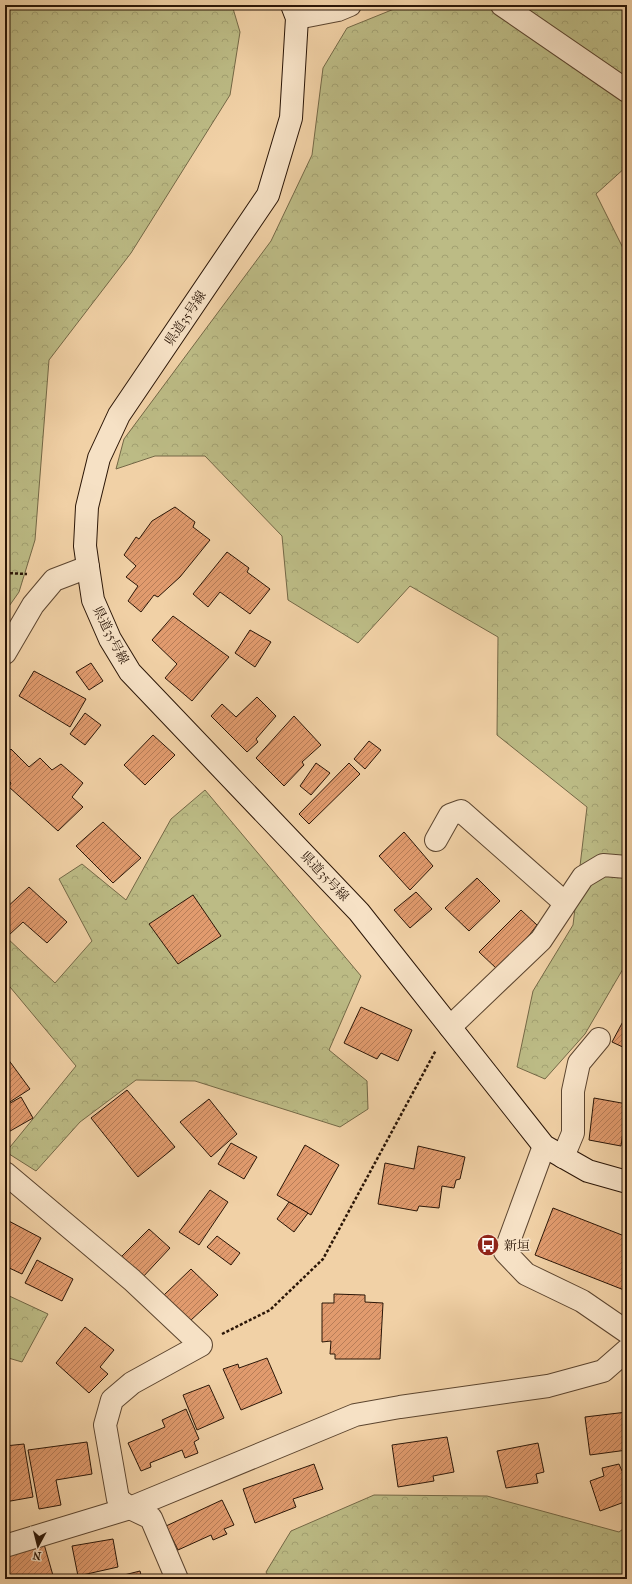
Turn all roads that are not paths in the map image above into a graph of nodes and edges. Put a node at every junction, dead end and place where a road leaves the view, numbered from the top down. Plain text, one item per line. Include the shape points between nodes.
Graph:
1 (350, 5) edge
2 (502, 5) edge
3 (294, 12) edge
4 (627, 91) edge
5 (88, 567) junction
6 (5, 653) edge
7 (436, 840) dead end
8 (627, 867) edge
9 (565, 903) junction
10 (450, 1027) junction
11 (599, 1039) dead end
12 (544, 1146) junction
13 (563, 1157) junction
14 (5, 1172) edge
15 (627, 1182) edge
16 (627, 1332) edge
17 (627, 1350) edge
18 (130, 1508) junction
19 (5, 1546) edge
20 (177, 1579) edge

1 - 3 street via 338,10
2 - 4 street
3 - 5 street, 県道35号線 via 291,118 268,195 119,415 99,458 87,507 85,546
5 - 6 street via 54,580 33,605
5 - 10 street, 県道35号線 via 93,600 110,639 130,672 359,912
7 - 9 street via 450,815 461,811
8 - 9 street via 603,865 583,877
9 - 10 street via 541,940
10 - 12 street, 県道35号線
11 - 13 street via 579,1063 573,1091 573,1133
12 - 13 street, 県道35号線
12 - 16 street via 505,1252 526,1274 582,1301
13 - 15 street, 県道35号線 via 588,1171
14 - 18 street via 132,1280 201,1345 132,1383 112,1400 105,1425 118,1499
17 - 18 street via 603,1371 548,1386 355,1415
18 - 19 street
18 - 20 street via 151,1518

